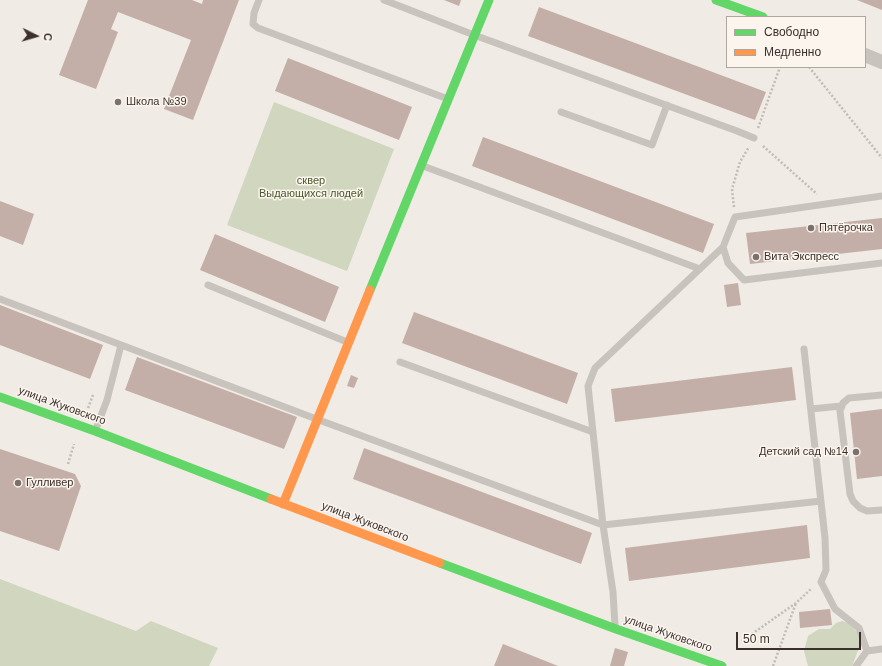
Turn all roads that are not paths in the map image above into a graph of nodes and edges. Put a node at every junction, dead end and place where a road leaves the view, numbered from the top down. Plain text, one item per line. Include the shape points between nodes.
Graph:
1 (259, 0) edge
2 (384, 0) edge
3 (489, 0) edge
4 (716, 0) edge
5 (760, 16) edge
6 (474, 35) junction
7 (866, 55) edge
8 (882, 62) edge
9 (448, 99) junction
10 (667, 105) junction
11 (561, 112) dead end
12 (754, 138) road end
13 (421, 166) junction
14 (882, 196) edge
15 (723, 247) junction
16 (882, 263) edge
17 (700, 269) junction
18 (208, 285) dead end
19 (0, 299) edge
20 (349, 343) junction
21 (121, 345) junction
22 (804, 349) dead end
23 (400, 362) dead end
24 (882, 395) edge
25 (0, 397) edge
26 (841, 406) junction
27 (811, 409) junction
28 (319, 420) junction
29 (95, 431) junction
30 (593, 432) junction
31 (821, 501) junction
32 (283, 504) junction
33 (882, 510) edge
34 (603, 525) junction
35 (616, 629) junction
36 (882, 649) edge
37 (867, 651) junction
38 (722, 666) edge
39 (856, 666) edge

1 - 9 lane via 253,24 258,28
2 - 6 lane
3 - 6 main road
4 - 5 main road
6 - 9 main road
6 - 10 lane
7 - 8 street
9 - 13 main road
10 - 11 lane via 652,145
10 - 12 lane
13 - 17 lane
13 - 20 main road
14 - 15 lane via 735,217
15 - 16 lane via 728,263 744,280
15 - 17 lane
17 - 30 lane via 595,368 588,386
18 - 20 lane
19 - 21 lane
20 - 28 main road
21 - 28 lane
21 - 29 lane via 107,400
22 - 27 lane
23 - 30 lane
24 - 26 lane via 849,398
25 - 29 main road, улица Жуковского
26 - 27 lane
26 - 33 lane via 850,494 860,508 868,511
27 - 31 lane
28 - 32 main road
28 - 34 lane
29 - 32 main road, улица Жуковского
30 - 34 lane
31 - 34 lane
31 - 37 lane via 826,570 821,582 835,610 859,628
32 - 35 main road, улица Жуковского
34 - 35 lane
35 - 38 main road, улица Жуковского
36 - 37 lane
37 - 39 lane

